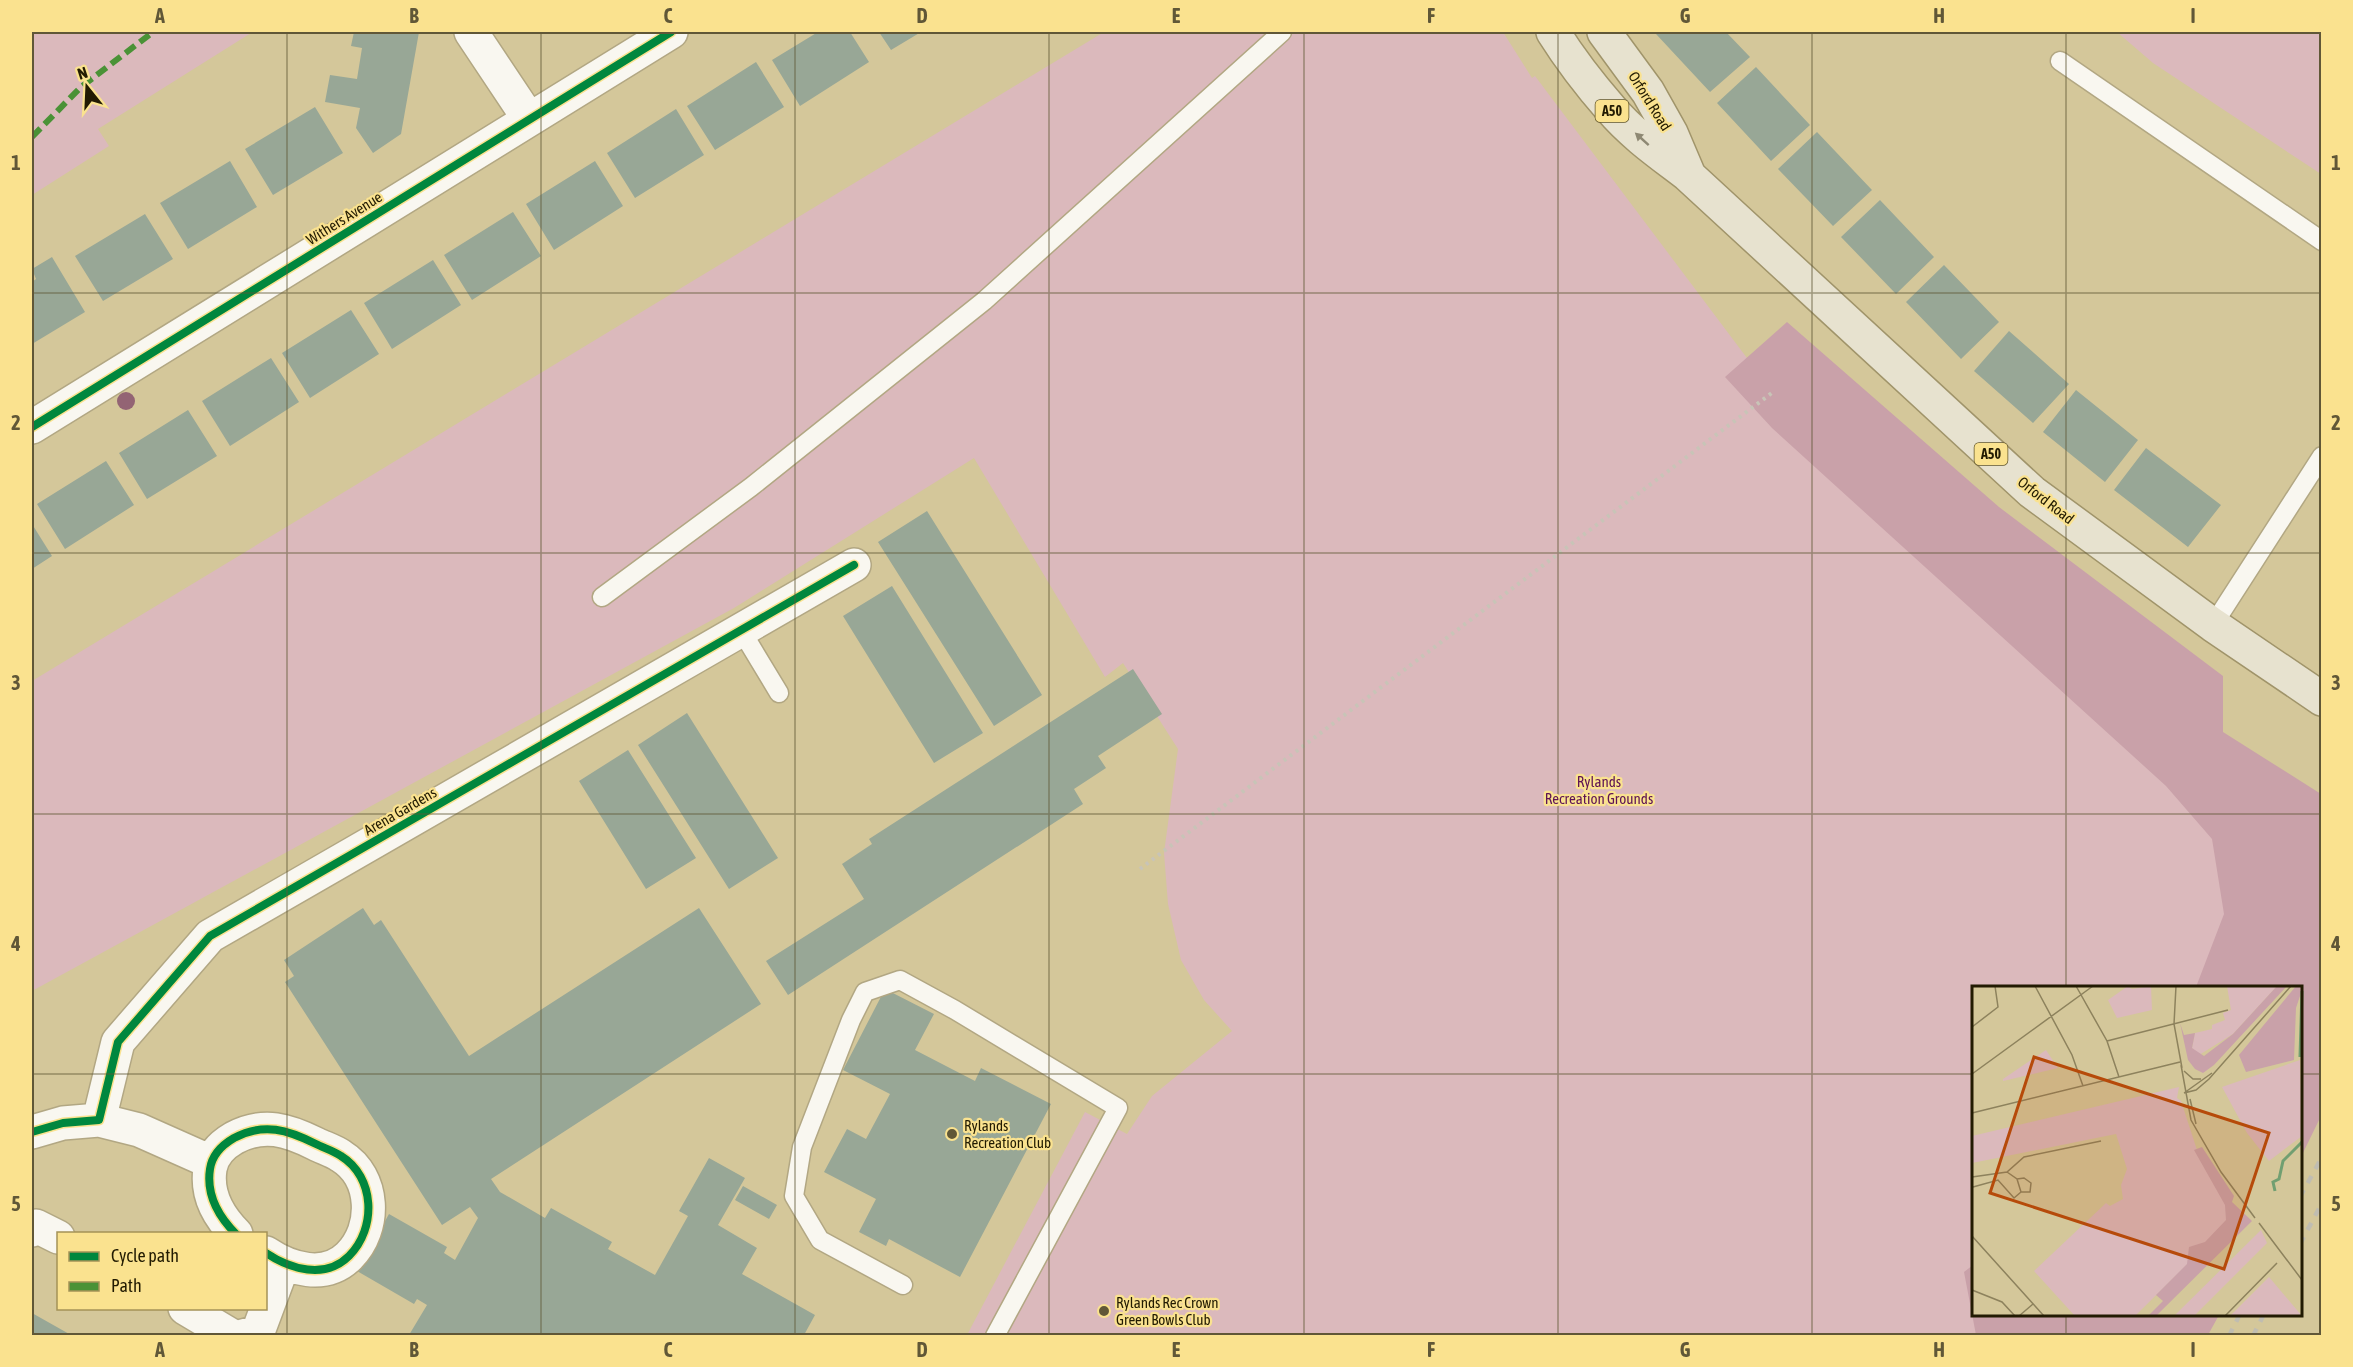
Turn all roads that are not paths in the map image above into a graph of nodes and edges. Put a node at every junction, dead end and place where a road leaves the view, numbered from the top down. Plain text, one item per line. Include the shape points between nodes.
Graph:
1 (471, 32) edge
2 (671, 32) edge
3 (1282, 32) edge
4 (1553, 32) edge
5 (1604, 32) edge
6 (2060, 61) dead end
7 (529, 119) junction
8 (1688, 175) junction
9 (2322, 241) edge
10 (32, 427) edge
11 (2322, 456) edge
12 (854, 565) dead end
13 (602, 597) dead end
14 (2213, 625) junction
15 (741, 630) junction
16 (779, 693) dead end
17 (2322, 699) edge
18 (99, 1120) junction
19 (32, 1132) edge
20 (211, 1162) junction
21 (32, 1230) edge
22 (235, 1232) edge
23 (57, 1236) edge
24 (274, 1259) edge
25 (903, 1285) dead end
26 (267, 1291) edge
27 (188, 1310) edge
28 (263, 1310) edge
29 (232, 1335) edge
30 (243, 1335) edge
31 (995, 1335) edge

1 - 7 street
2 - 7 street, Withers Avenue
3 - 13 lane via 984,301 751,487
8 -> 4 main road, Orford Road / A50 via 1612,110
5 - 8 main road, Orford Road / A50 via 1648,92
6 - 9 lane
7 - 10 street, Withers Avenue
8 - 14 main road, Orford Road / A50 via 2032,492
11 - 14 lane
12 - 15 street, Arena Gardens
14 - 17 main road, Orford Road / A50
15 - 16 lane
15 - 18 street, Arena Gardens via 210,936 118,1042
18 - 19 street via 63,1123
18 - 20 street via 139,1130
20 - 22 street via 208,1182 213,1201 221,1219
20 - 24 street via 224,1144 265,1129 290,1131 343,1156 357,1171 367,1189 369,1215 363,1237 348,1257 329,1268 303,1271
21 - 23 street via 36,1226
24 - 26 street
25 - 31 lane via 820,1240 794,1196 802,1147 851,1020 865,992 900,980 1118,1108
27 - 29 street
28 - 30 street via 258,1332

